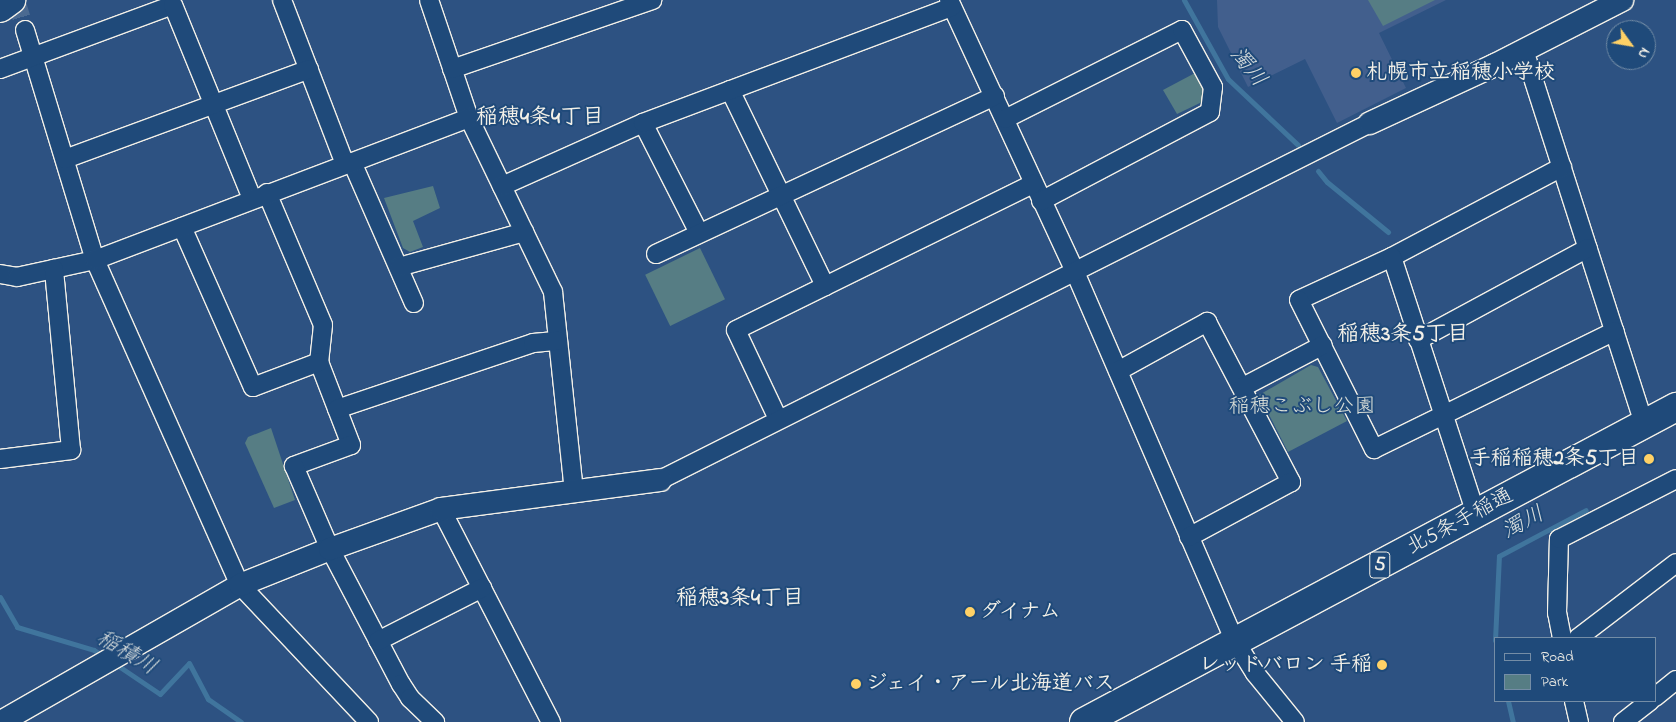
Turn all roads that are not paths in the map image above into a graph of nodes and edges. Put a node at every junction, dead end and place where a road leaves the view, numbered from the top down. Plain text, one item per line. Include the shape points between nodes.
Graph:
1 (11, 0) edge
2 (282, 0) edge
3 (429, 0) edge
4 (652, 0) edge
5 (1622, 0) edge
6 (951, 4) edge
7 (0, 8) edge
8 (26, 30) tunnel mouth
9 (1524, 50) junction
10 (33, 55) junction
11 (0, 69) edge
12 (452, 69) junction
13 (309, 70) junction
14 (730, 90) junction
15 (995, 96) junction
16 (214, 105) junction
17 (470, 118) junction
18 (1005, 119) junction
19 (643, 123) junction
20 (1370, 123) joint
21 (65, 159) junction
22 (349, 163) junction
23 (1562, 167) junction
24 (1033, 184) junction
25 (502, 186) junction
26 (260, 196) junction
27 (781, 196) junction
28 (1041, 201) junction
29 (182, 227) junction
30 (524, 232) junction
31 (699, 233) junction
32 (1588, 248) junction
33 (656, 254) dead end
34 (1392, 256) junction
35 (95, 260) junction
36 (399, 267) junction
37 (54, 269) junction
38 (1075, 272) junction
39 (0, 274) edge
40 (825, 286) junction
41 (414, 303) dead end
42 (1615, 331) junction
43 (1418, 340) junction
44 (558, 341) junction
45 (1323, 345) junction
46 (318, 362) junction
47 (1118, 371) junction
48 (1243, 387) junction
49 (1676, 407) edge
50 (337, 409) junction
51 (1443, 413) junction
52 (778, 419) junction
53 (1644, 424) junction
54 (1676, 427) edge
55 (0, 459) edge
56 (1676, 479) edge
57 (660, 480) joint
58 (574, 493) junction
59 (441, 509) junction
60 (1476, 514) junction
61 (1188, 537) junction
62 (330, 549) junction
63 (1676, 563) edge
64 (240, 585) junction
65 (482, 588) junction
66 (1562, 637) edge
67 (1579, 637) edge
68 (378, 641) junction
69 (1239, 648) junction
70 (1676, 680) edge
71 (1656, 696) edge
72 (1574, 702) edge
73 (1649, 702) edge
74 (3, 721) edge
75 (369, 722) edge
76 (435, 722) edge
77 (551, 722) edge
78 (1084, 722) edge
79 (1120, 722) edge
80 (1295, 722) edge
81 (1579, 722) edge
82 (1623, 722) edge

1 - 7 highway
2 - 13 street
3 - 12 street
4 - 12 street
5 - 9 street
6 - 14 street
6 - 15 street
8 - 10 street
9 - 20 street
9 - 23 street
10 - 11 street
10 - 16 street via 173,5
10 - 21 street
12 - 17 street
13 - 16 street
13 - 22 street
14 - 19 street
14 - 27 street
15 - 18 street
15 - 27 street
16 - 21 street
16 - 26 street
17 - 22 street
17 - 25 street
18 - 24 street
18 - 28 street via 1182,30 1213,87 1210,112
19 - 25 street
19 - 31 street
20 - 38 street
21 - 35 street
22 - 26 street
22 - 36 street
23 - 32 street
23 - 34 street
24 - 28 street
24 - 40 street
25 - 30 street
26 - 29 street
26 - 46 street via 322,325
27 - 31 street
27 - 40 street
28 - 38 street
29 - 35 street
29 - 46 street via 253,387
30 - 36 street
30 - 44 street via 553,292
31 - 33 street
32 - 42 street
32 - 43 street
34 - 43 street
34 - 45 street via 1299,300
35 - 37 street
35 - 64 street
36 - 41 street
37 - 39 street via 18,277
37 - 55 street via 72,450
38 - 47 street
38 - 52 street
40 - 52 street via 736,330
42 - 51 street
42 - 53 street
43 - 51 street
44 - 50 street via 533,343
44 - 58 street
45 - 48 street
45 - 51 street via 1374,449
46 - 50 street
47 - 48 street via 1207,322
47 - 61 street
48 - 61 street via 1291,482
49 - 53 highway, 北5条手稲通 / 5
50 - 62 street via 351,445 294,466
51 - 60 street
52 - 57 street
53 - 60 highway, 北5条手稲通 / 5
54 - 69 highway, 北5条手稲通 / 5
56 - 66 street via 1559,539 1557,613
57 - 58 street
58 - 59 street
59 - 62 street
59 - 65 street
60 - 69 highway, 北5条手稲通 / 5
61 - 69 street
62 - 64 street
62 - 68 street
63 - 67 street
64 - 74 street
64 - 75 street
65 - 68 street
65 - 77 street
68 - 76 street via 410,698
69 - 78 highway, 北5条手稲通 / 5
69 - 79 highway, 北5条手稲通 / 5
69 - 80 street
70 - 71 street
72 - 81 street
73 - 82 street

